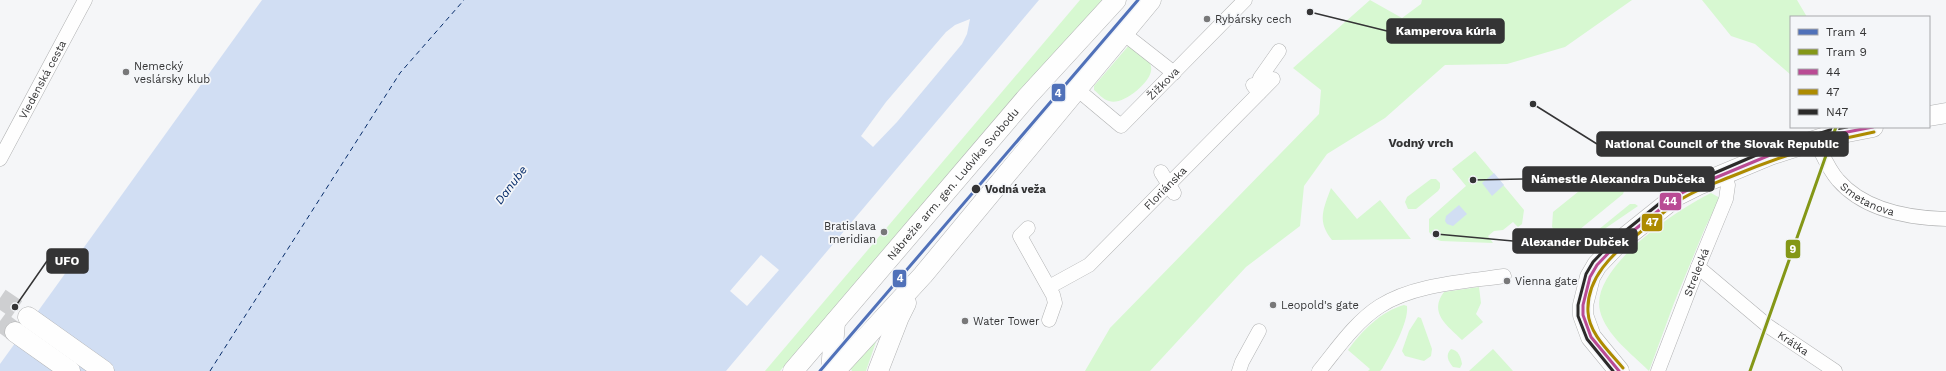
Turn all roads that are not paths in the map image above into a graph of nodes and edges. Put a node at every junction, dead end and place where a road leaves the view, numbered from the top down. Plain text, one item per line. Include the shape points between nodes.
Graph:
1 (85, 0) edge
2 (1116, 0) edge
3 (1152, 0) edge
4 (1245, 0) edge
5 (1123, 33) junction
6 (1279, 51) dead end
7 (1174, 73) junction
8 (1273, 79) dead end
9 (1256, 89) junction
10 (1078, 90) junction
11 (1946, 113) edge
12 (1930, 116) edge
13 (1869, 128) edge
14 (1815, 140) junction
15 (0, 159) edge
16 (1161, 172) dead end
17 (1724, 174) junction
18 (1171, 189) junction
19 (1946, 219) edge
20 (1028, 228) dead end
21 (1698, 267) junction
22 (923, 276) junction
23 (1504, 276) dead end
24 (1049, 287) junction
25 (28, 317) tunnel mouth
26 (1049, 320) dead end
27 (836, 322) junction
28 (1259, 331) dead end
29 (15, 332) tunnel mouth
30 (795, 369) edge
31 (70, 371) edge
32 (104, 371) edge
33 (825, 371) edge
34 (831, 371) edge
35 (835, 371) edge
36 (878, 371) edge
37 (1239, 371) edge
38 (1319, 371) edge
39 (1619, 371) edge
40 (1658, 371) edge
41 (1835, 371) edge

1 - 15 street, Viedenská cesta
2 - 27 main road, Nábrežie arm. gen. Ludvíka Svobodu via 1028,97
3 - 5 main road
4 - 7 street, Žižkova
5 - 7 street
5 - 10 main road
6 - 9 street via 1260,78
7 - 10 street, Žižkova via 1121,126
8 - 9 street, Floriánska
9 - 18 street, Floriánska
10 - 22 main road
11 - 12 main road
13 - 14 main road
14 - 17 main road via 1766,156
14 - 19 street, Smetanova via 1834,175 1853,193 1897,214
16 - 18 street
17 - 21 street, Strelecká via 1728,185 1726,199
17 - 39 main road via 1678,195 1661,207 1618,243 1597,265 1590,277 1583,305 1586,326 1596,345
18 - 24 street, Floriánska via 1089,265
20 - 24 street via 1020,236
21 - 40 street, Strelecká
21 - 41 street, Krátka via 1768,326
22 - 35 main road
22 - 36 main road via 899,317
23 - 38 street via 1409,293 1380,306 1360,322
24 - 26 street via 1054,304
25 - 32 main road
27 - 30 main road, Nábrežie arm. gen. Ludvíka Svobodu
27 - 34 main road
28 - 37 street
29 - 31 main road
30 - 33 main road via 815,367

